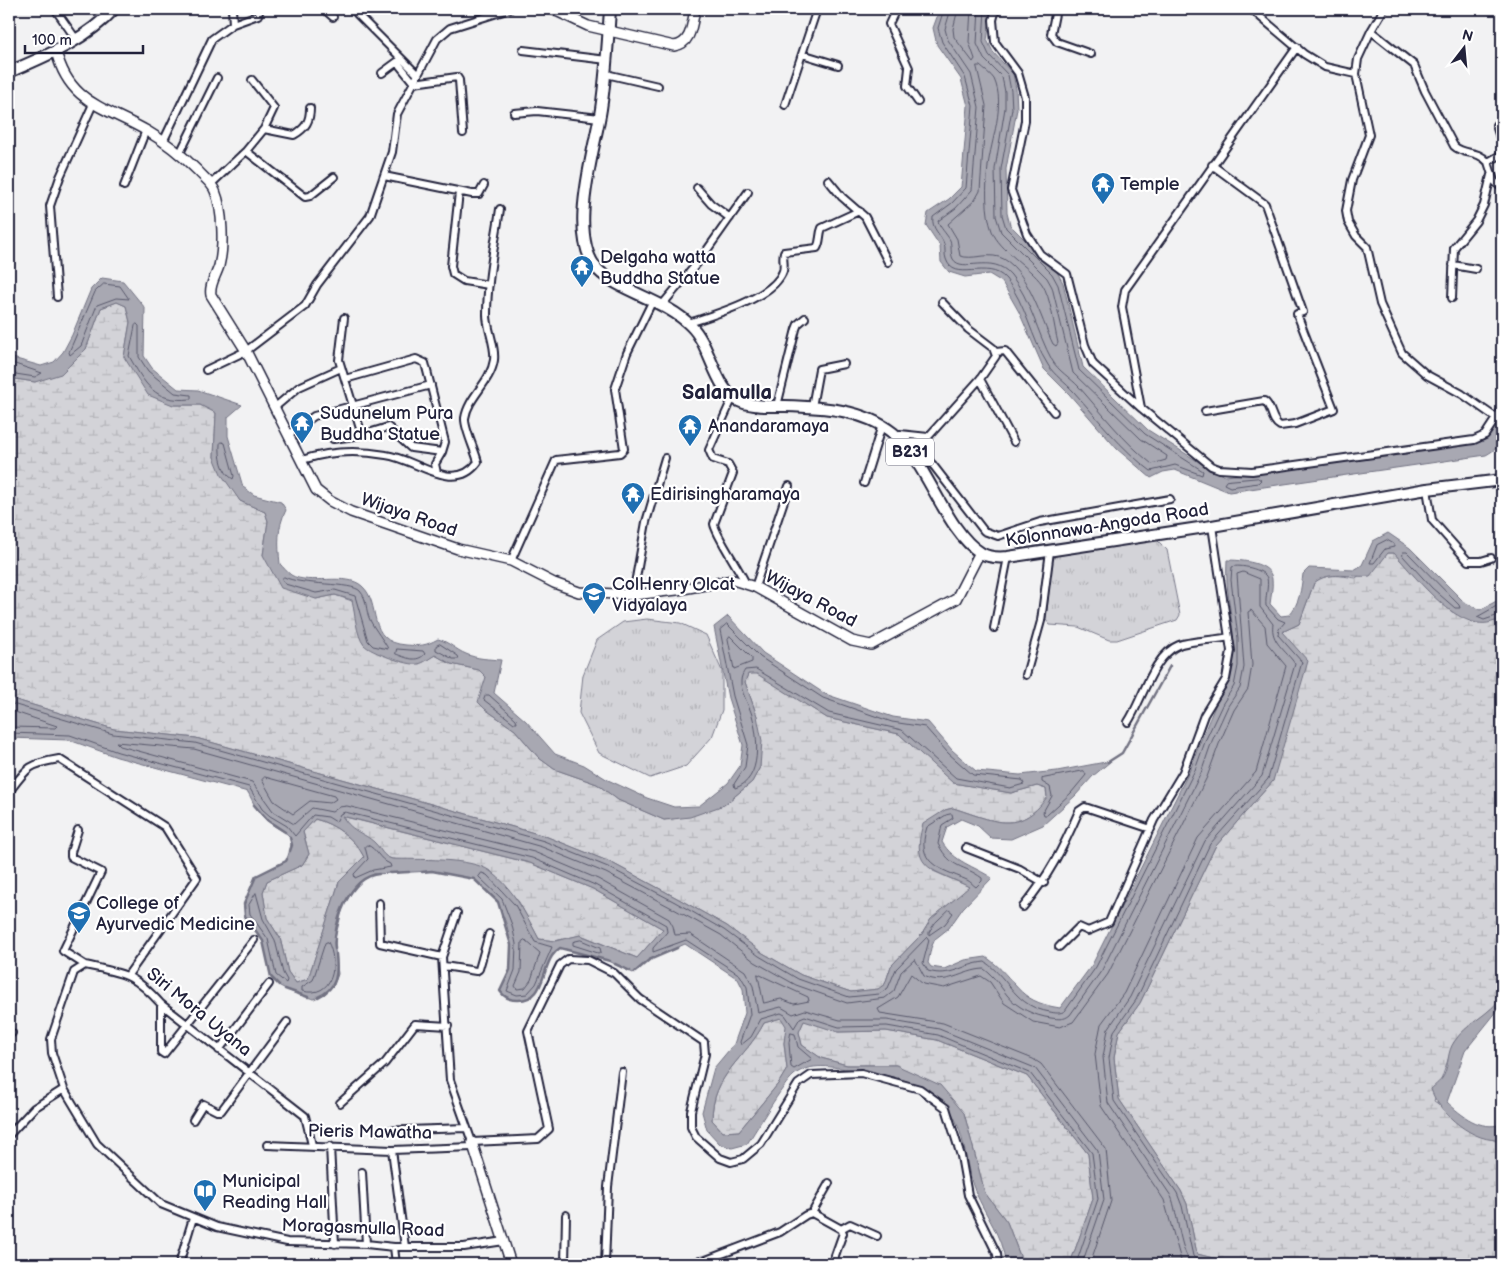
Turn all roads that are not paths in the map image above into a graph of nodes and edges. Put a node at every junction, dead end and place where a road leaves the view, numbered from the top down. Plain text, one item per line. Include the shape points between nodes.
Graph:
1 (55, 9) edge
2 (114, 9) edge
3 (232, 9) edge
4 (260, 9) edge
5 (324, 9) edge
6 (510, 9) edge
7 (552, 9) edge
8 (610, 9) edge
9 (695, 9) edge
10 (817, 9) edge
11 (896, 9) edge
12 (996, 9) edge
13 (1056, 9) edge
14 (1250, 9) edge
15 (1384, 9) edge
16 (357, 14) dead end
17 (333, 17) dead end
18 (233, 24) junction
19 (609, 30) junction
20 (1371, 30) junction
21 (76, 39) junction
22 (1298, 47) junction
23 (523, 50) dead end
24 (56, 51) junction
25 (802, 54) junction
26 (1091, 54) dead end
27 (607, 60) junction
28 (838, 65) dead end
29 (9, 72) edge
30 (382, 74) dead end
31 (606, 74) junction
32 (1356, 74) junction
33 (418, 75) junction
34 (217, 78) dead end
35 (252, 80) dead end
36 (414, 83) junction
37 (658, 86) dead end
38 (918, 102) dead end
39 (93, 104) junction
40 (785, 105) dead end
41 (310, 108) dead end
42 (514, 113) dead end
43 (600, 118) junction
44 (1502, 119) edge
45 (264, 129) junction
46 (146, 130) junction
47 (463, 133) dead end
48 (163, 142) junction
49 (1502, 144) edge
50 (246, 151) junction
51 (180, 153) junction
52 (1502, 154) edge
53 (1488, 162) junction
54 (1212, 165) junction
55 (1491, 175) junction
56 (384, 176) junction
57 (334, 177) dead end
58 (828, 180) dead end
59 (211, 184) junction
60 (484, 185) dead end
61 (124, 186) dead end
62 (697, 188) dead end
63 (1502, 188) edge
64 (459, 192) junction
65 (748, 192) dead end
66 (500, 209) dead end
67 (859, 211) junction
68 (730, 218) junction
69 (888, 262) dead end
70 (1453, 265) junction
71 (1476, 269) dead end
72 (489, 285) junction
73 (57, 297) dead end
74 (1452, 298) dead end
75 (657, 302) junction
76 (942, 302) dead end
77 (344, 318) dead end
78 (804, 318) dead end
79 (689, 323) junction
80 (246, 352) junction
81 (996, 352) junction
82 (844, 364) dead end
83 (341, 368) junction
84 (206, 370) dead end
85 (344, 379) junction
86 (980, 379) junction
87 (431, 384) junction
88 (733, 397) junction
89 (352, 405) junction
90 (777, 406) junction
91 (812, 407) junction
92 (274, 408) junction
93 (1141, 408) junction
94 (1502, 409) edge
95 (1205, 411) dead end
96 (1054, 412) dead end
97 (1500, 420) edge
98 (882, 425) junction
99 (896, 433) junction
100 (288, 435) junction
101 (362, 435) junction
102 (333, 439) dead end
103 (1014, 442) dead end
104 (442, 452) junction
105 (665, 458) dead end
106 (302, 460) junction
107 (437, 473) junction
108 (1502, 480) edge
109 (864, 484) dead end
110 (790, 486) dead end
111 (1426, 489) junction
112 (1170, 499) dead end
113 (1212, 526) junction
114 (1050, 551) junction
115 (980, 552) junction
116 (1008, 557) junction
117 (1491, 558) dead end
118 (510, 561) junction
119 (751, 586) junction
120 (633, 595) junction
121 (994, 628) dead end
122 (1229, 637) junction
123 (1026, 675) dead end
124 (1128, 722) dead end
125 (9, 792) edge
126 (1151, 829) junction
127 (78, 830) dead end
128 (966, 848) dead end
129 (1044, 883) junction
130 (379, 903) dead end
131 (1023, 907) dead end
132 (457, 913) dead end
133 (490, 934) dead end
134 (254, 940) dead end
135 (1059, 947) dead end
136 (442, 957) junction
137 (85, 965) junction
138 (444, 966) junction
139 (128, 975) junction
140 (269, 984) dead end
141 (161, 1004) junction
142 (287, 1022) dead end
143 (188, 1025) junction
144 (448, 1026) junction
145 (218, 1050) junction
146 (249, 1072) junction
147 (622, 1072) dead end
148 (64, 1089) junction
149 (340, 1103) dead end
150 (193, 1120) dead end
151 (466, 1128) junction
152 (379, 1131) dead end
153 (9, 1135) edge
154 (267, 1145) dead end
155 (312, 1145) junction
156 (473, 1145) junction
157 (330, 1146) junction
158 (392, 1150) junction
159 (362, 1172) dead end
160 (829, 1183) dead end
161 (812, 1214) junction
162 (566, 1215) dead end
163 (192, 1218) junction
164 (841, 1229) junction
165 (877, 1236) dead end
166 (504, 1241) junction
167 (335, 1244) junction
168 (366, 1244) junction
169 (394, 1247) junction
170 (405, 1247) junction
171 (707, 1262) edge
172 (179, 1264) edge
173 (396, 1264) edge
174 (511, 1264) edge
175 (565, 1264) edge
176 (605, 1264) edge
177 (685, 1264) edge
178 (832, 1264) edge
179 (998, 1264) edge

1 - 21 street
2 - 21 main road
3 - 18 street
4 - 18 street via 258,15
5 - 17 street
6 - 33 street via 450,28 437,39
7 - 19 street via 588,26
8 - 19 main road
9 - 19 street via 688,40 681,45
10 - 25 street
11 - 38 street via 889,24 910,68 907,86
12 - 93 street via 993,20 995,42 1018,73 1025,97 1024,121 1011,180 1013,197 1034,246 1067,274 1093,364
13 - 26 street via 1052,34 1057,42
14 - 22 street
15 - 20 street
16 - 33 street
18 - 48 street via 212,39
19 - 27 main road
20 - 32 street via 1358,60
20 - 53 street via 1414,65 1454,146 1481,155
21 - 24 main road
22 - 32 street via 1325,67
22 - 54 street
23 - 27 street
24 - 29 main road
24 - 39 street, Wijaya Road via 61,70
25 - 28 street
25 - 40 street
27 - 31 main road
30 - 36 street via 397,62
31 - 37 street
31 - 43 main road
32 - 97 street via 1369,135 1352,180 1346,211 1348,222 1369,254 1383,312 1402,353 1414,365
33 - 36 street
34 - 51 street
35 - 45 street via 274,108
36 - 47 street via 457,77
36 - 56 street via 397,114 392,152
39 - 46 street, Wijaya Road
39 - 73 street via 50,206
41 - 45 street via 310,120 294,135
42 - 43 street
43 - 75 main road via 584,204 588,254 603,274
44 - 49 street via 1496,125
45 - 50 street
46 - 48 street, Wijaya Road
46 - 61 street
48 - 51 street, Wijaya Road
50 - 57 street via 306,197
50 - 59 street
51 - 59 street, Wijaya Road
52 - 53 street
53 - 55 street
54 - 93 street via 1137,270 1122,297
54 - 95 street via 1265,204 1303,312 1297,314 1334,409 1295,424 1280,426 1275,423 1270,405 1264,401
55 - 63 street
55 - 70 street via 1480,213 1454,248
56 - 64 street
56 - 80 street via 370,216 317,284 305,306
58 - 67 street
59 - 80 street, Wijaya Road via 222,225 222,247 211,295
60 - 64 street via 479,194
62 - 68 street
64 - 72 street via 451,266 453,274 464,281
65 - 68 street
66 - 72 street
67 - 69 street
67 - 79 street via 822,228 817,248 784,252 779,278 756,298
68 - 75 street via 700,260
70 - 71 street
70 - 74 street
72 - 107 street via 487,318 494,359 489,376 465,418 478,462 471,472 458,476
75 - 79 main road
75 - 118 street via 627,353 615,388 624,449 620,453 556,460
76 - 81 street
77 - 83 street via 338,360
78 - 90 street via 796,329
79 - 88 main road via 700,336 718,376
80 - 84 street
80 - 92 street, Wijaya Road
81 - 86 street via 995,360
81 - 96 street via 1005,352
82 - 91 street via 819,370
83 - 85 street
83 - 92 street via 298,387
85 - 87 street via 416,359 425,362
85 - 89 street
86 - 99 street via 928,437
86 - 103 street
87 - 89 street
87 - 104 street via 446,442
88 - 90 main road, B231 via 744,403
88 - 119 street via 709,450 713,459 728,464 733,473 716,517 715,532
89 - 100 street via 314,416
89 - 101 street
90 - 91 main road, B231
91 - 98 main road, B231 via 854,414
92 - 100 street, Wijaya Road
93 - 97 street via 1211,466 1252,471 1474,440 1485,435
94 - 97 street
98 - 99 main road, B231
98 - 109 street
99 - 112 street via 934,465 984,531 998,536 1040,522
99 - 115 main road, B231 via 954,522
100 - 106 street, Wijaya Road
101 - 102 street
101 - 104 street via 388,427 411,448
104 - 107 street via 435,464
105 - 120 street via 646,522
106 - 107 street via 324,453 367,452 389,455
106 - 118 street, Wijaya Road via 316,490 351,512 458,549
108 - 111 main road, Kolonnawa-Angoda Road
110 - 119 street
111 - 113 main road, Kolonnawa-Angoda Road
111 - 117 street via 1432,520 1468,561
113 - 114 main road, Kolonnawa-Angoda Road
113 - 122 street
114 - 116 main road, Kolonnawa-Angoda Road
114 - 123 street via 1041,621
115 - 116 main road, Kolonnawa-Angoda Road via 998,558
115 - 119 street, Wijaya Road via 956,599 871,645 852,641
116 - 121 street
118 - 120 street, Wijaya Road via 579,592
119 - 120 street, Wijaya Road via 734,580
122 - 124 street via 1181,644 1168,650
122 - 126 street via 1231,651 1226,679 1204,715 1183,772
125 - 139 street via 28,767 59,759 164,828 197,878
126 - 129 street via 1086,807 1079,811 1060,856
126 - 135 street via 1109,922 1088,931 1079,927
127 - 137 street, Siri Mora Uyana via 71,857 101,872 62,951
128 - 129 street via 1020,869
129 - 131 street
130 - 136 street via 380,943
132 - 136 street
133 - 138 street via 479,969
134 - 143 street
136 - 138 street
137 - 139 street, Siri Mora Uyana
137 - 148 street, Moragasmulla Road via 74,972 51,1039 52,1053
138 - 144 street
139 - 141 street, Siri Mora Uyana
140 - 145 street
141 - 143 street, Siri Mora Uyana
141 - 143 street via 161,1052 164,1054
142 - 146 street
143 - 145 street, Siri Mora Uyana
144 - 149 street via 415,1024 385,1063
144 - 151 street via 450,1080
145 - 146 street, Siri Mora Uyana
146 - 150 street via 222,1111 203,1104
146 - 155 street, Siri Mora Uyana via 305,1116
147 - 176 street via 608,1187
148 - 153 street via 34,1108
148 - 163 street, Moragasmulla Road via 97,1144 111,1159 140,1183 150,1197
151 - 152 street
151 - 156 street
154 - 155 street, Pieris Mawatha
155 - 157 street, Pieris Mawatha
156 - 158 street, Pieris Mawatha
156 - 166 street
156 - 179 street, Pieris Mawatha via 538,1139 549,1129 528,1031 560,965 568,959 588,960 614,973 640,1000 704,1042 705,1054 691,1111 691,1127 696,1138 720,1158 731,1162 743,1159 761,1144 798,1084 811,1076 861,1073 920,1090 946,1108 961,1156 968,1195 997,1254
157 - 158 street, Pieris Mawatha
157 - 167 street
158 - 170 street
159 - 168 street
160 - 161 street
161 - 164 street
161 - 171 street via 799,1218 780,1232
162 - 175 street
163 - 167 street, Moragasmulla Road via 264,1238
163 - 172 street
164 - 165 street via 850,1224
164 - 178 street via 843,1233
166 - 170 street, Moragasmulla Road via 464,1246
166 - 174 street
167 - 168 street, Moragasmulla Road
168 - 169 street, Moragasmulla Road
169 - 170 street, Moragasmulla Road
169 - 173 street
171 - 177 street

